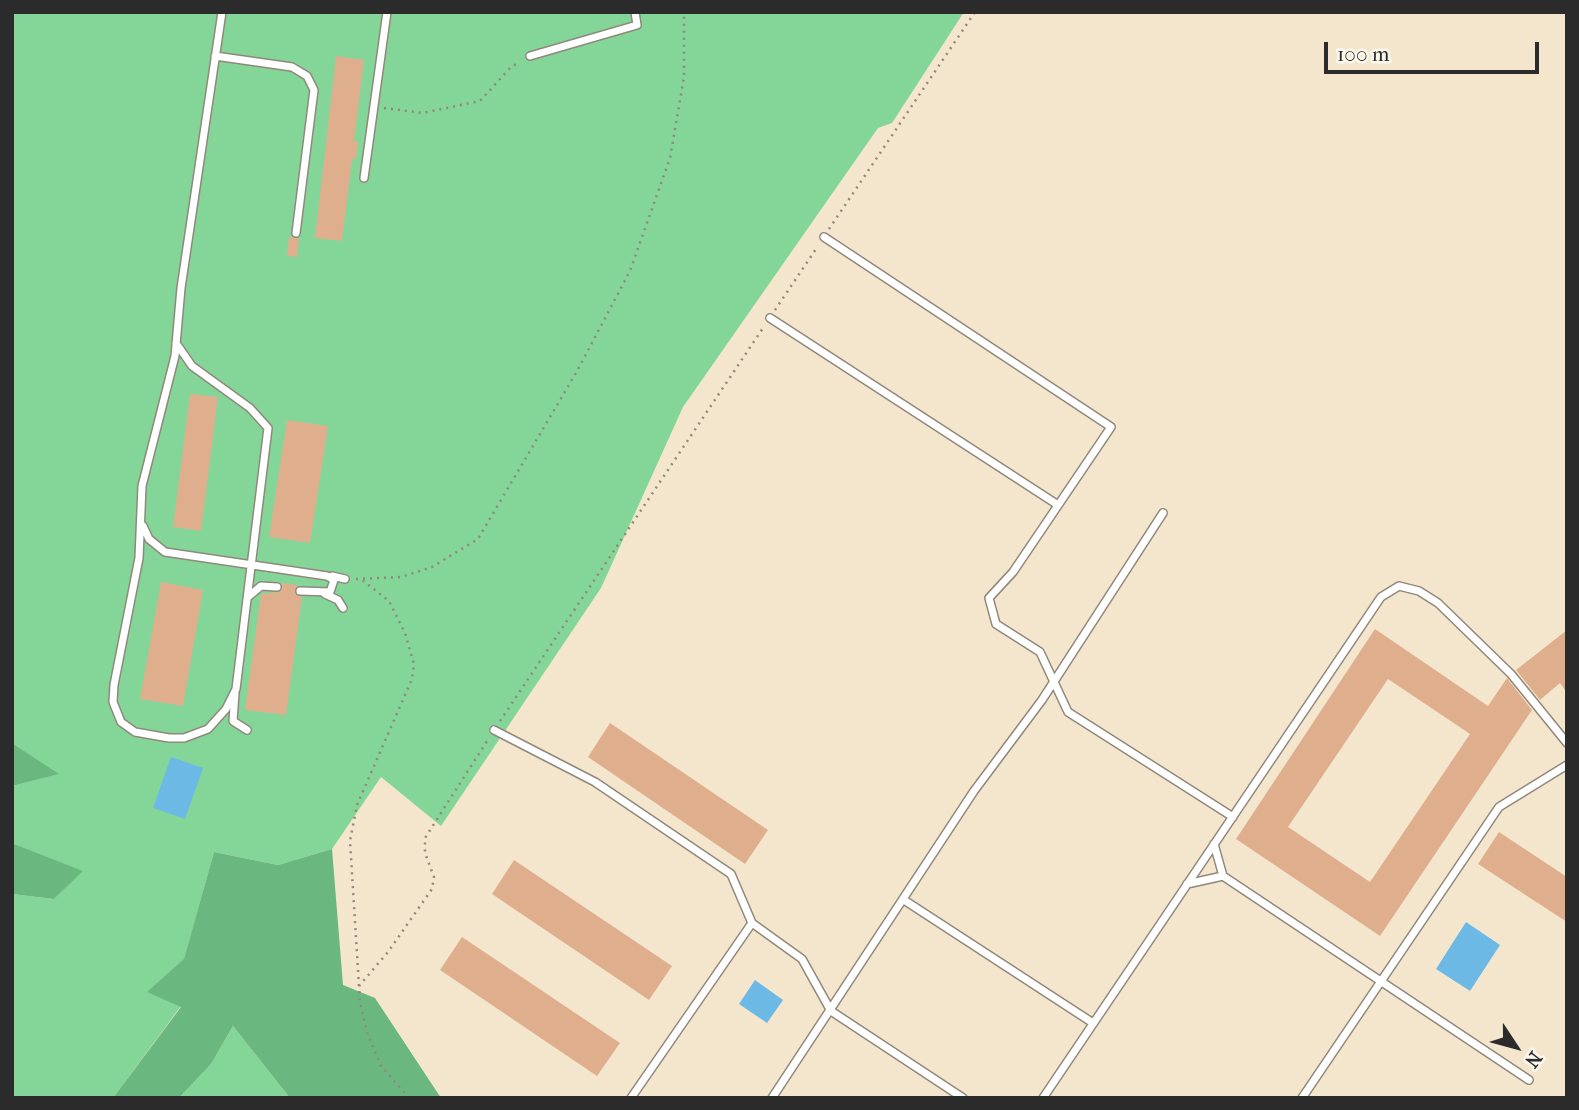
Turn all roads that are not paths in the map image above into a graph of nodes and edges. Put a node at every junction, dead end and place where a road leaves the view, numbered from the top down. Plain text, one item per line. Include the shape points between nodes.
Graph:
1 (222, 12) edge
2 (387, 12) edge
3 (635, 12) edge
4 (215, 56) junction
5 (530, 56) road end
6 (364, 178) dead end
7 (296, 233) dead end
8 (824, 237) road end
9 (770, 318) road end
10 (176, 343) junction
11 (1058, 505) junction
12 (1163, 513) dead end
13 (140, 515) junction
14 (251, 565) junction
15 (327, 576) junction
16 (345, 579) road end
17 (277, 587) dead end
18 (300, 591) dead end
19 (324, 593) junction
20 (247, 597) junction
21 (343, 608) dead end
22 (1053, 682) junction
23 (236, 689) junction
24 (247, 730) dead end
25 (494, 730) road end
26 (1567, 743) edge
27 (1567, 765) edge
28 (1233, 817) junction
29 (1214, 844) junction
30 (1223, 876) junction
31 (1187, 884) junction
32 (904, 900) junction
33 (752, 923) junction
34 (1381, 982) junction
35 (831, 1011) junction
36 (1093, 1023) junction
37 (1529, 1080) dead end
38 (631, 1098) edge
39 (772, 1098) edge
40 (962, 1098) edge
41 (1043, 1098) edge
42 (1302, 1098) edge

1 - 4 lane
2 - 6 lane
3 - 5 lane via 637,25
4 - 7 lane via 292,67 307,76 314,90
4 - 10 lane
8 - 11 lane via 1111,427
9 - 11 lane
10 - 13 lane via 142,486
10 - 14 lane via 192,366 250,408 268,428
11 - 22 lane via 1013,572 989,598 996,624 1041,652
12 - 22 lane
13 - 14 lane via 149,539 165,552
13 - 23 lane via 137,569 114,685 116,714 135,732 184,737 218,720
14 - 15 lane
14 - 20 lane
15 - 16 lane
15 - 19 lane via 335,583
17 - 20 lane via 261,586
18 - 19 lane
19 - 21 lane
20 - 23 lane
22 - 28 lane via 1068,712
22 - 32 lane via 974,791
23 - 24 lane via 233,721
25 - 33 lane via 595,782 731,874
26 - 28 lane via 1511,674 1438,603 1419,591 1398,586 1381,597
27 - 34 lane via 1499,807
28 - 29 lane
29 - 30 lane
29 - 31 lane
30 - 31 lane
30 - 34 lane
31 - 36 lane
32 - 35 lane
32 - 36 lane
33 - 35 lane via 802,958
33 - 38 lane
34 - 37 lane
34 - 42 lane
35 - 39 lane
35 - 40 lane
36 - 41 lane

